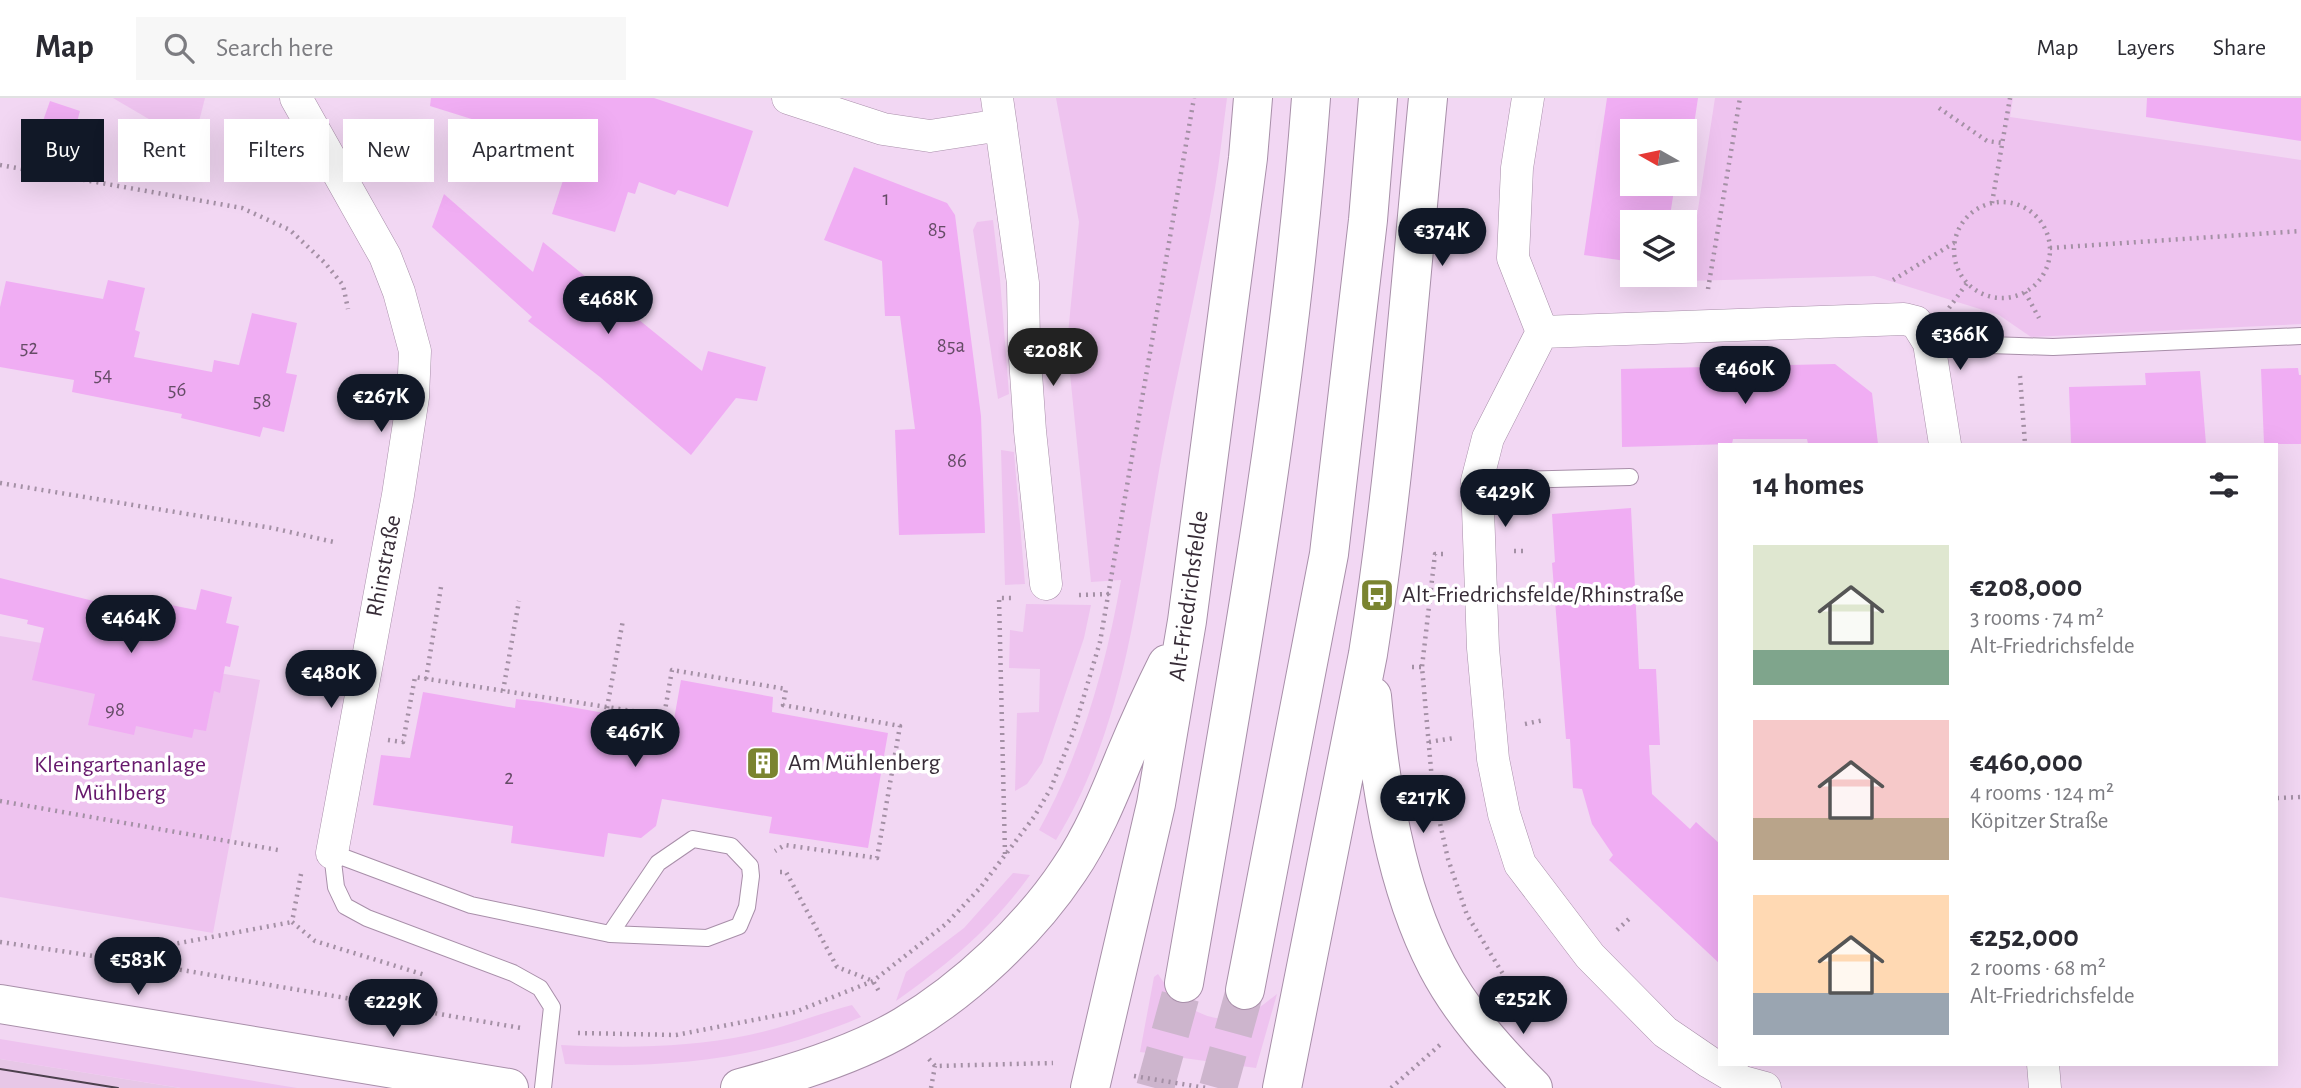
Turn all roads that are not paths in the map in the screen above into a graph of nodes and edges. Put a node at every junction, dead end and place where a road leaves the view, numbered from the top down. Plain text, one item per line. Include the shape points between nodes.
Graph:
1 (296, 98) edge
2 (788, 98) edge
3 (1252, 98) edge
4 (1311, 98) edge
5 (1378, 98) edge
6 (1427, 98) edge
7 (1528, 98) edge
8 (999, 112) edge
9 (1542, 332) junction
10 (2301, 336) edge
11 (1929, 343) junction
12 (1945, 443) edge
13 (1630, 477) dead end
14 (1477, 481) junction
15 (1047, 592) road end
16 (1187, 621) junction
17 (1368, 654) junction
18 (332, 853) junction
19 (610, 934) junction
20 (1184, 983) tunnel mouth
21 (1245, 990) tunnel mouth
22 (0, 1004) edge
23 (2043, 1066) edge
24 (509, 1088) edge
25 (543, 1088) edge
26 (740, 1088) edge
27 (1090, 1088) edge
28 (1282, 1088) edge
29 (1533, 1088) edge
30 (1765, 1088) edge
31 (2045, 1088) edge

1 - 18 street, Rhinstraße via 385,256 415,351 398,495
2 - 8 street via 883,129 930,136
3 - 16 main road, Alt-Friedrichsfelde
4 - 20 main road via 1303,215 1273,454
5 - 21 main road via 1329,554
6 - 17 main road via 1396,433
7 - 9 street via 1517,168 1513,258
8 - 15 street via 1023,283 1030,431
9 - 11 street via 1892,318 1916,323
9 - 14 street via 1488,438
10 - 11 lane via 2053,347
11 - 12 street
13 - 14 lane
14 - 30 street via 1483,648 1493,760 1520,864 1590,957 1665,1032 1743,1082
16 - 26 main road via 1102,810 1070,870 1029,921 936,1005 902,1027 841,1055
16 - 27 main road, Alt-Friedrichsfelde via 1156,804
17 - 28 main road
17 - 29 main road via 1388,819 1408,895 1437,966 1495,1050
18 - 19 lane via 471,905
18 - 25 lane via 336,887 345,906 513,972 540,988 552,1007
19 - 19 lane via 707,938 739,926 747,906 750,871 731,846 692,839 658,863
22 - 24 main road
23 - 31 street

